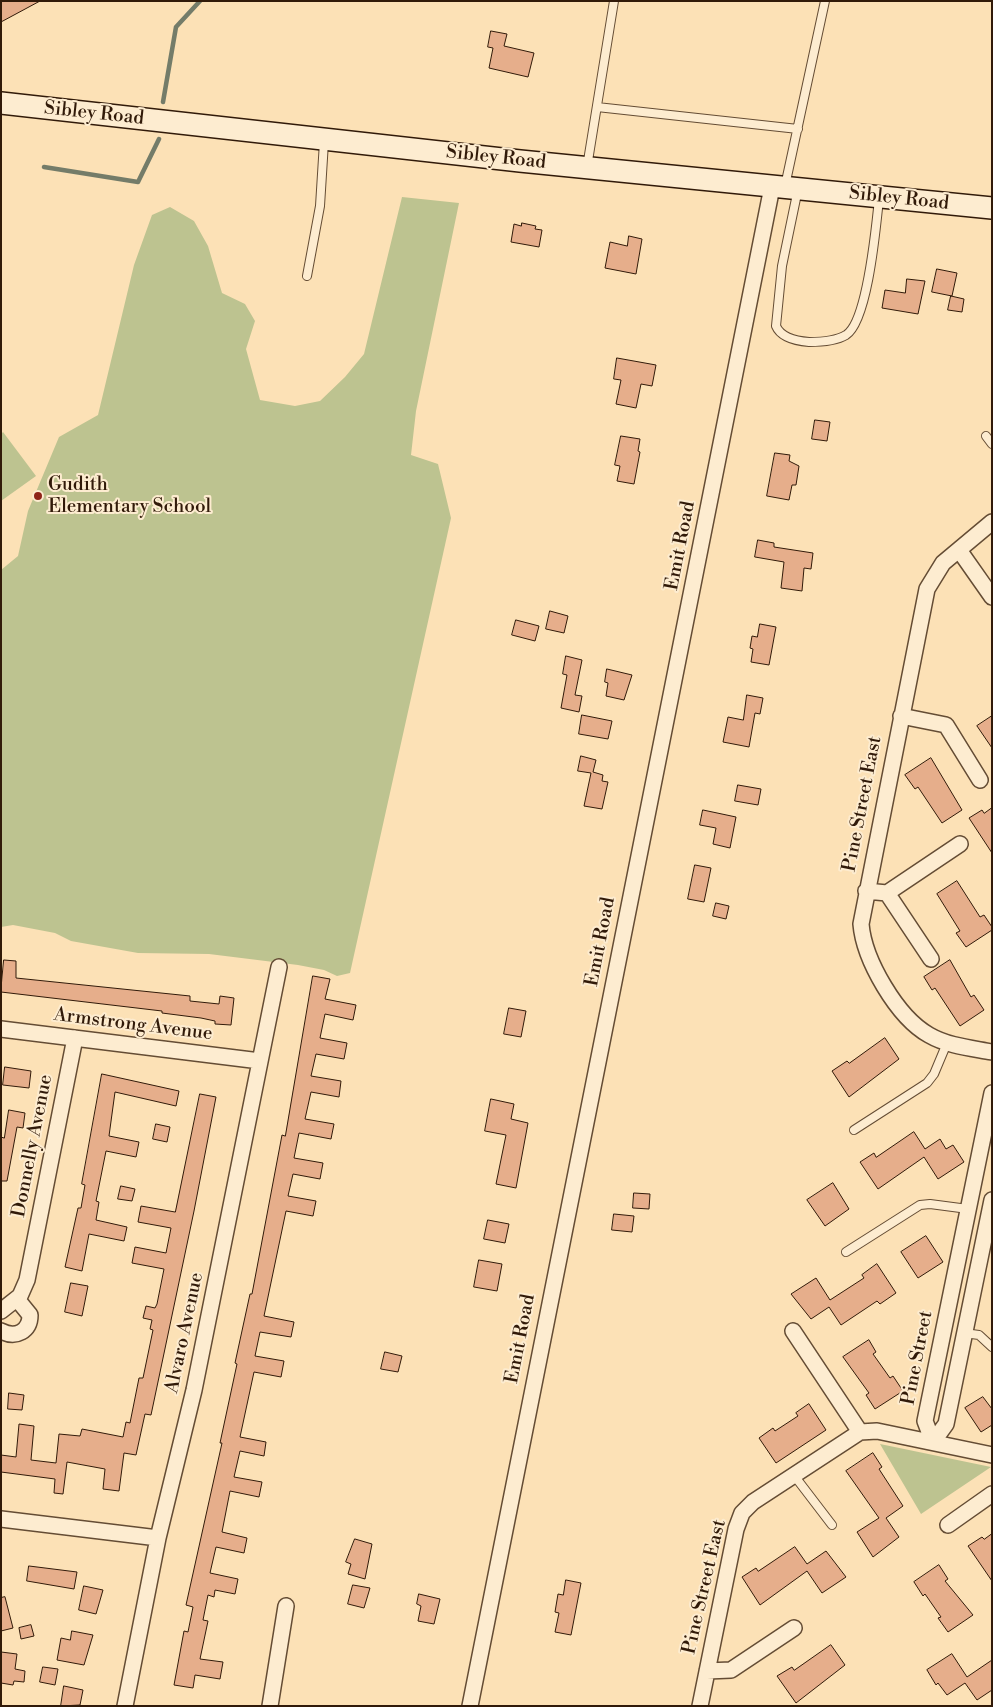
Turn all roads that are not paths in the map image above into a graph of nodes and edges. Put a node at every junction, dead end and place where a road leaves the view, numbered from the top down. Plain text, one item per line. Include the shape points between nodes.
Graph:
1 (614, 1) edge
2 (825, 1) edge
3 (1, 103) edge
4 (597, 107) junction
5 (798, 129) junction
6 (325, 140) junction
7 (587, 168) junction
8 (785, 188) junction
9 (879, 197) junction
10 (992, 208) edge
11 (307, 276) dead end
12 (986, 436) dead end
13 (992, 444) edge
14 (992, 522) edge
15 (959, 550) junction
16 (992, 597) edge
17 (901, 716) junction
18 (980, 780) dead end
19 (960, 844) dead end
20 (866, 891) junction
21 (887, 893) junction
22 (931, 959) dead end
23 (279, 967) dead end
24 (1, 1029) edge
25 (75, 1038) junction
26 (947, 1043) junction
27 (992, 1052) edge
28 (260, 1061) junction
29 (992, 1093) edge
30 (854, 1130) dead end
31 (985, 1164) edge
32 (992, 1200) edge
33 (968, 1209) junction
34 (964, 1228) junction
35 (988, 1233) edge
36 (846, 1252) dead end
37 (17, 1299) junction
38 (1, 1311) edge
39 (1, 1331) edge
40 (792, 1331) dead end
41 (964, 1333) junction
42 (992, 1347) edge
43 (940, 1348) junction
44 (960, 1353) junction
45 (860, 1432) junction
46 (933, 1442) junction
47 (992, 1455) edge
48 (793, 1474) junction
49 (992, 1494) edge
50 (1, 1519) edge
51 (832, 1525) dead end
52 (948, 1525) dead end
53 (158, 1538) junction
54 (286, 1606) dead end
55 (794, 1628) dead end
56 (707, 1671) junction
57 (125, 1706) edge
58 (270, 1706) edge
59 (470, 1706) edge
60 (700, 1706) edge

1 - 4 lane
2 - 5 lane
3 - 6 main road, Sibley Road
4 - 5 lane
4 - 7 lane
5 - 8 lane
6 - 7 main road, Sibley Road
6 - 11 lane via 320,206
7 - 8 main road, Sibley Road
8 - 9 main road, Sibley Road
8 - 9 lane via 776,326 784,336 808,342 837,339 846,335 858,320 874,244
8 - 59 street, Emit Road
9 - 10 main road, Sibley Road
12 - 13 lane
14 - 15 street, Pine Street East
15 - 16 street
15 - 17 street, Pine Street East via 943,563 927,589
17 - 18 street via 946,726
17 - 20 street, Pine Street East
19 - 21 street
20 - 21 street
20 - 26 street, Pine Street East via 861,924 864,946 872,965 909,1019
21 - 22 street
23 - 28 street, Alvaro Avenue
24 - 25 street, Armstrong Avenue
25 - 28 street, Armstrong Avenue
25 - 37 street, Donnelly Avenue via 27,1280
26 - 27 street, Pine Street East
26 - 30 lane via 928,1083
28 - 53 street, Alvaro Avenue via 194,1390
29 - 31 street, Pine Street
31 - 33 street, Pine Street
32 - 35 street
33 - 34 street, Pine Street
33 - 36 lane via 920,1205
34 - 35 street
34 - 43 street, Pine Street
35 - 41 street
37 - 38 street, Donnelly Avenue
37 - 39 street via 30,1315 28,1325 15,1335
40 - 45 street
41 - 42 lane via 979,1335
41 - 44 street
43 - 44 street
43 - 46 street, Pine Street via 926,1420
44 - 46 street via 946,1424
45 - 46 street via 877,1431
45 - 48 street, Pine Street East
46 - 47 street
48 - 51 lane
48 - 56 street, Pine Street East via 753,1502 738,1521
49 - 52 street
50 - 53 street
53 - 57 street, Alvaro Avenue
54 - 58 street
55 - 56 street via 730,1670
56 - 60 street, Pine Street East

